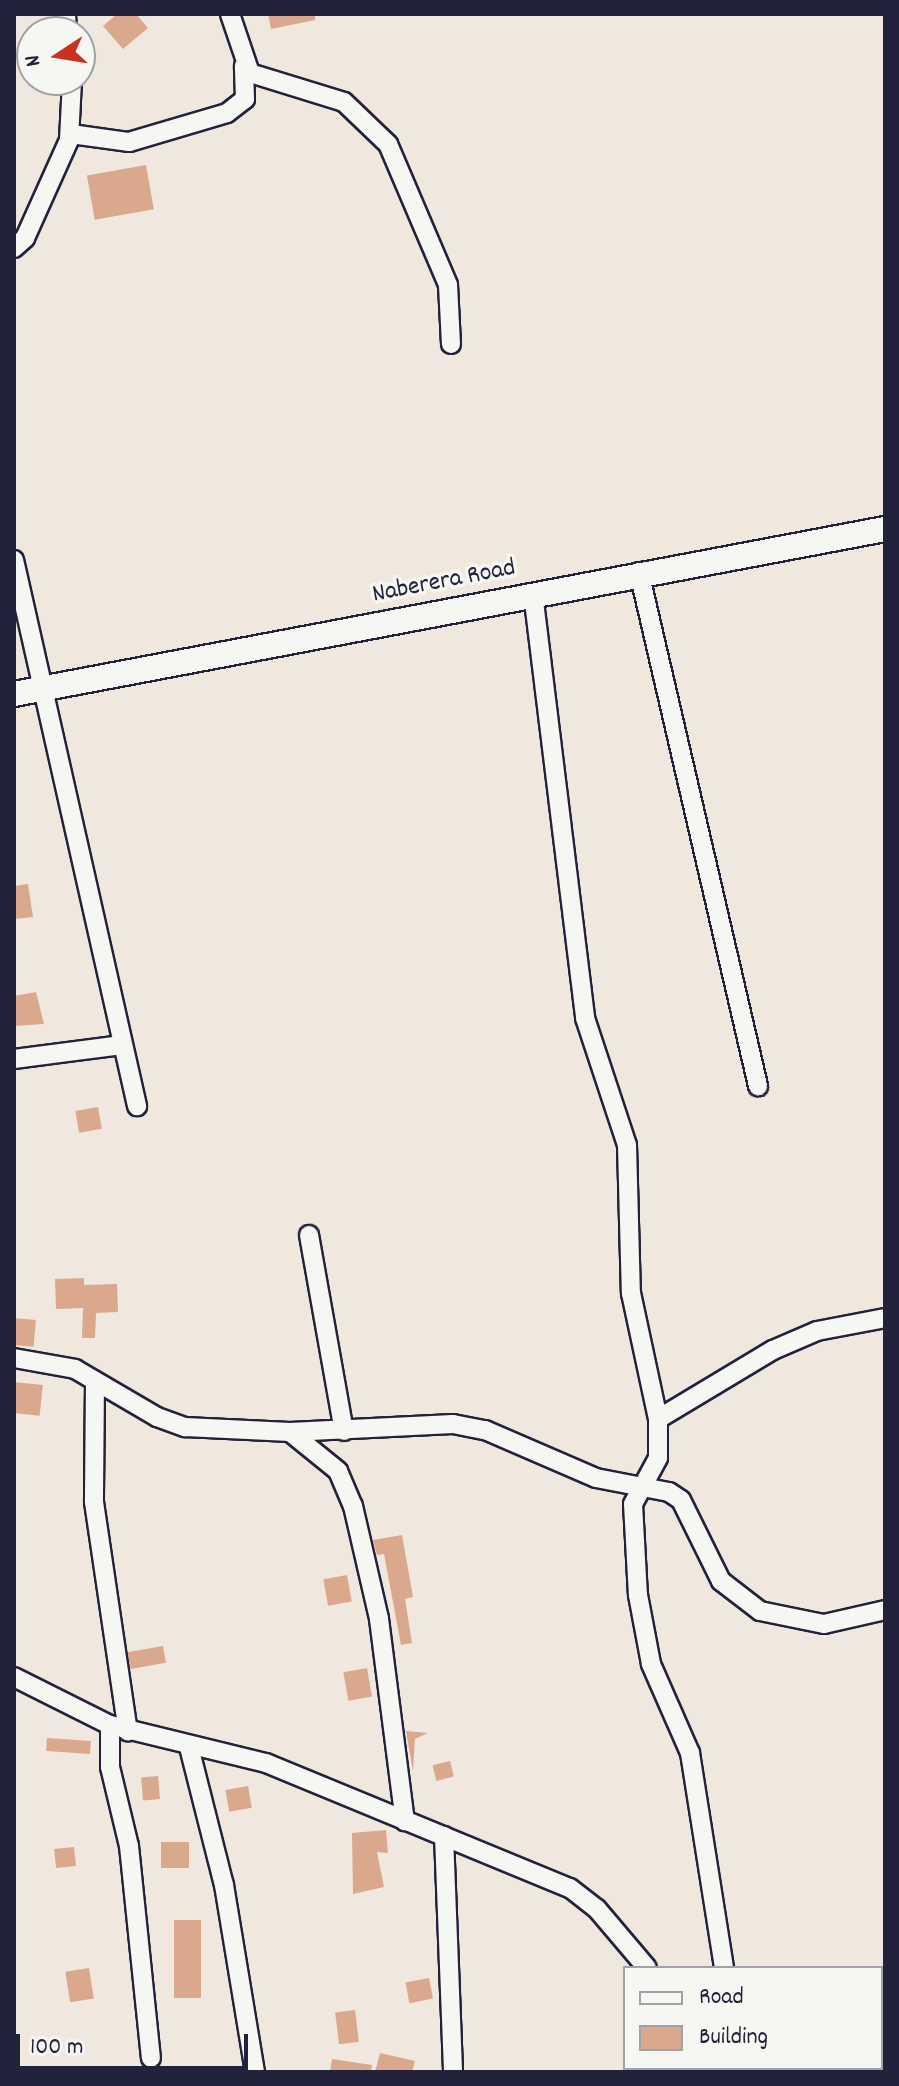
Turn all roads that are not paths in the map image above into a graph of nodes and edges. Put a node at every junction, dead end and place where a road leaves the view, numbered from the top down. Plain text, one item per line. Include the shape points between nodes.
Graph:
1 (230, 14) edge
2 (244, 66) junction
3 (72, 96) edge
4 (71, 134) junction
5 (14, 248) edge
6 (451, 344) dead end
7 (885, 529) edge
8 (14, 560) edge
9 (639, 572) junction
10 (533, 593) junction
11 (43, 689) junction
12 (14, 694) edge
13 (122, 1045) junction
14 (14, 1059) edge
15 (758, 1086) dead end
16 (137, 1106) dead end
17 (309, 1235) dead end
18 (885, 1318) edge
19 (14, 1358) edge
20 (95, 1381) junction
21 (658, 1419) junction
22 (344, 1431) junction
23 (290, 1432) junction
24 (640, 1484) junction
25 (885, 1610) edge
26 (14, 1677) edge
27 (110, 1725) junction
28 (128, 1732) junction
29 (189, 1747) junction
30 (405, 1821) junction
31 (444, 1836) junction
32 (645, 1966) edge
33 (724, 1966) edge
34 (151, 2058) dead end
35 (255, 2072) edge
36 (453, 2072) edge

1 - 2 street
2 - 4 street via 245,99 227,113 129,142
2 - 6 street via 257,77 344,102 388,144 448,285
3 - 4 street
4 - 5 street via 25,238
7 - 9 street, Naberera Road
8 - 11 street
9 - 10 street, Naberera Road
9 - 15 street
10 - 11 street, Naberera Road
10 - 21 street via 585,1018 627,1145 631,1293
11 - 12 street, Naberera Road
11 - 13 street
13 - 14 street
13 - 16 street
17 - 22 street
18 - 21 street via 817,1331 773,1350
19 - 20 street via 75,1369
20 - 23 street via 185,1427
20 - 28 street via 94,1502
21 - 24 street via 658,1458
22 - 23 street
22 - 24 street via 474,1428 581,1473
23 - 30 street via 338,1471 353,1506 379,1619
24 - 25 street via 681,1500 721,1581 760,1611 824,1624
24 - 33 street via 631,1519 645,1637 690,1753
26 - 27 street
27 - 28 street
27 - 34 street via 110,1767 129,1846
28 - 29 street
29 - 30 street via 266,1763
29 - 35 street via 224,1885
30 - 31 street
31 - 32 street via 570,1888 597,1909
31 - 36 street

